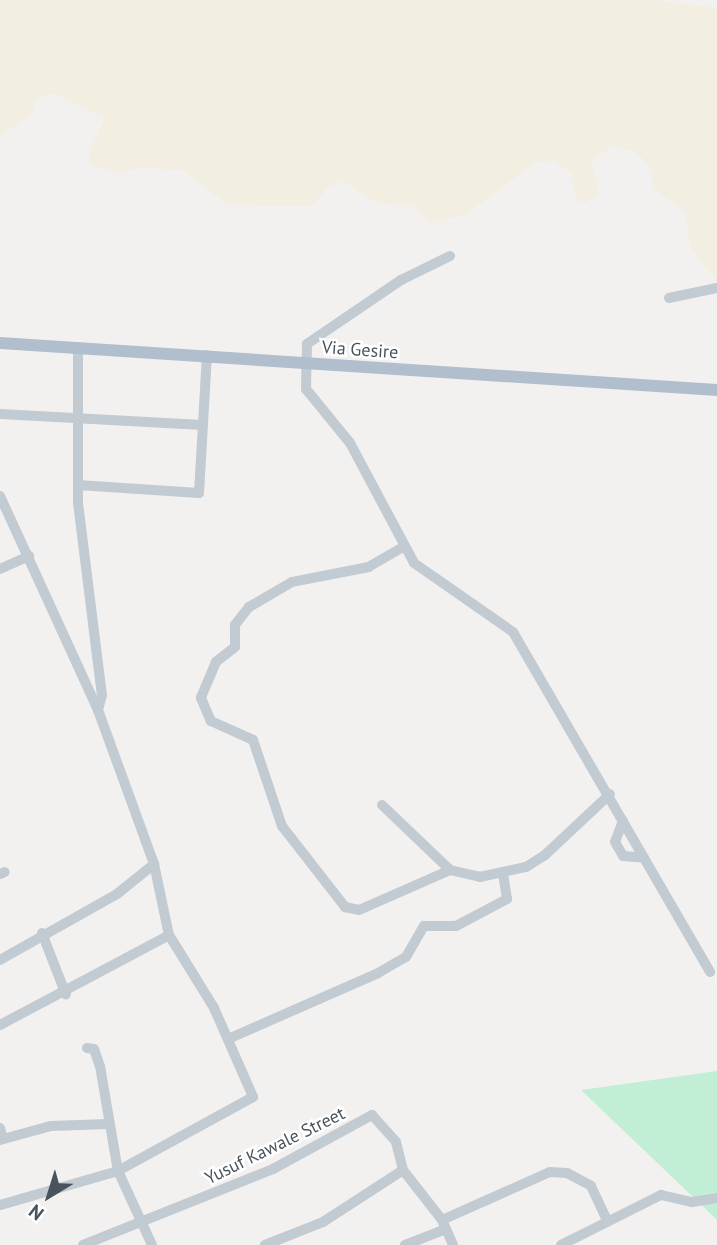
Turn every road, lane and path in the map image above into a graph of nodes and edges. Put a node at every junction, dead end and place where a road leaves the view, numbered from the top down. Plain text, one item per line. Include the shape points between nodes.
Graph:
1 (450, 256) dead end
2 (717, 288) edge
3 (669, 298) dead end
4 (0, 343) edge
5 (78, 347) junction
6 (207, 355) junction
7 (303, 363) junction
8 (717, 390) edge
9 (0, 414) edge
10 (77, 418) junction
11 (203, 425) junction
12 (78, 485) junction
13 (0, 496) edge
14 (403, 547) junction
15 (29, 556) junction
16 (0, 569) edge
17 (98, 710) junction
18 (610, 794) junction
19 (382, 805) dead end
20 (623, 821) junction
21 (644, 858) junction
22 (154, 864) junction
23 (450, 870) junction
24 (503, 874) junction
25 (42, 933) junction
26 (169, 935) junction
27 (0, 960) edge
28 (710, 972) dead end
29 (66, 995) junction
30 (0, 1025) edge
31 (228, 1039) junction
32 (87, 1048) dead end
33 (108, 1125) junction
34 (0, 1128) edge
35 (1, 1139) edge
36 (118, 1171) junction
37 (403, 1171) junction
38 (717, 1198) edge
39 (0, 1205) edge
40 (607, 1221) junction
41 (144, 1224) junction
42 (444, 1224) junction
43 (89, 1244) edge
44 (152, 1245) edge
45 (265, 1245) edge
46 (405, 1245) edge
47 (453, 1245) edge
48 (561, 1245) edge

1 - 7 street via 343,316 307,344
2 - 3 street
4 - 5 main road, Via Gesire
5 - 6 main road, Via Gesire
5 - 10 street
6 - 7 main road, Via Gesire
6 - 11 street
7 - 8 main road, Via Gesire
7 - 14 street via 306,389 350,443
9 - 10 street
10 - 11 street
10 - 12 street
11 - 12 street via 199,493
12 - 17 street via 102,695
13 - 15 street
14 - 18 street via 425,574 513,632
14 - 23 street via 369,567 292,582 249,607 235,625 235,647 216,662 201,698 211,721 253,740 282,825 345,907 359,909
15 - 16 street
15 - 17 street via 67,653
17 - 22 street
18 - 20 street
18 - 24 street via 568,838
19 - 23 street
20 - 21 street
20 - 21 street via 615,842 623,856
21 - 28 street
22 - 25 street via 117,894
22 - 26 street
23 - 24 street via 480,877
24 - 31 street via 507,899 456,926 424,926 406,957 378,974
25 - 27 street
25 - 29 street
26 - 29 street
26 - 31 street
29 - 30 street
31 - 36 street via 251,1101
32 - 33 street via 94,1049 100,1066
33 - 35 street via 51,1126
33 - 36 street
34 - 35 street
36 - 39 street
36 - 41 street
37 - 41 street, Yusuf Kawale Street via 396,1142 372,1115 272,1169
37 - 42 street, Yusuf Kawale Street
37 - 45 street via 323,1222
38 - 40 street via 692,1202 661,1195
40 - 42 street via 591,1186 567,1173 550,1172
40 - 48 street
41 - 43 street, Yusuf Kawale Street
41 - 44 street
42 - 46 street
42 - 47 street, Yusuf Kawale Street

